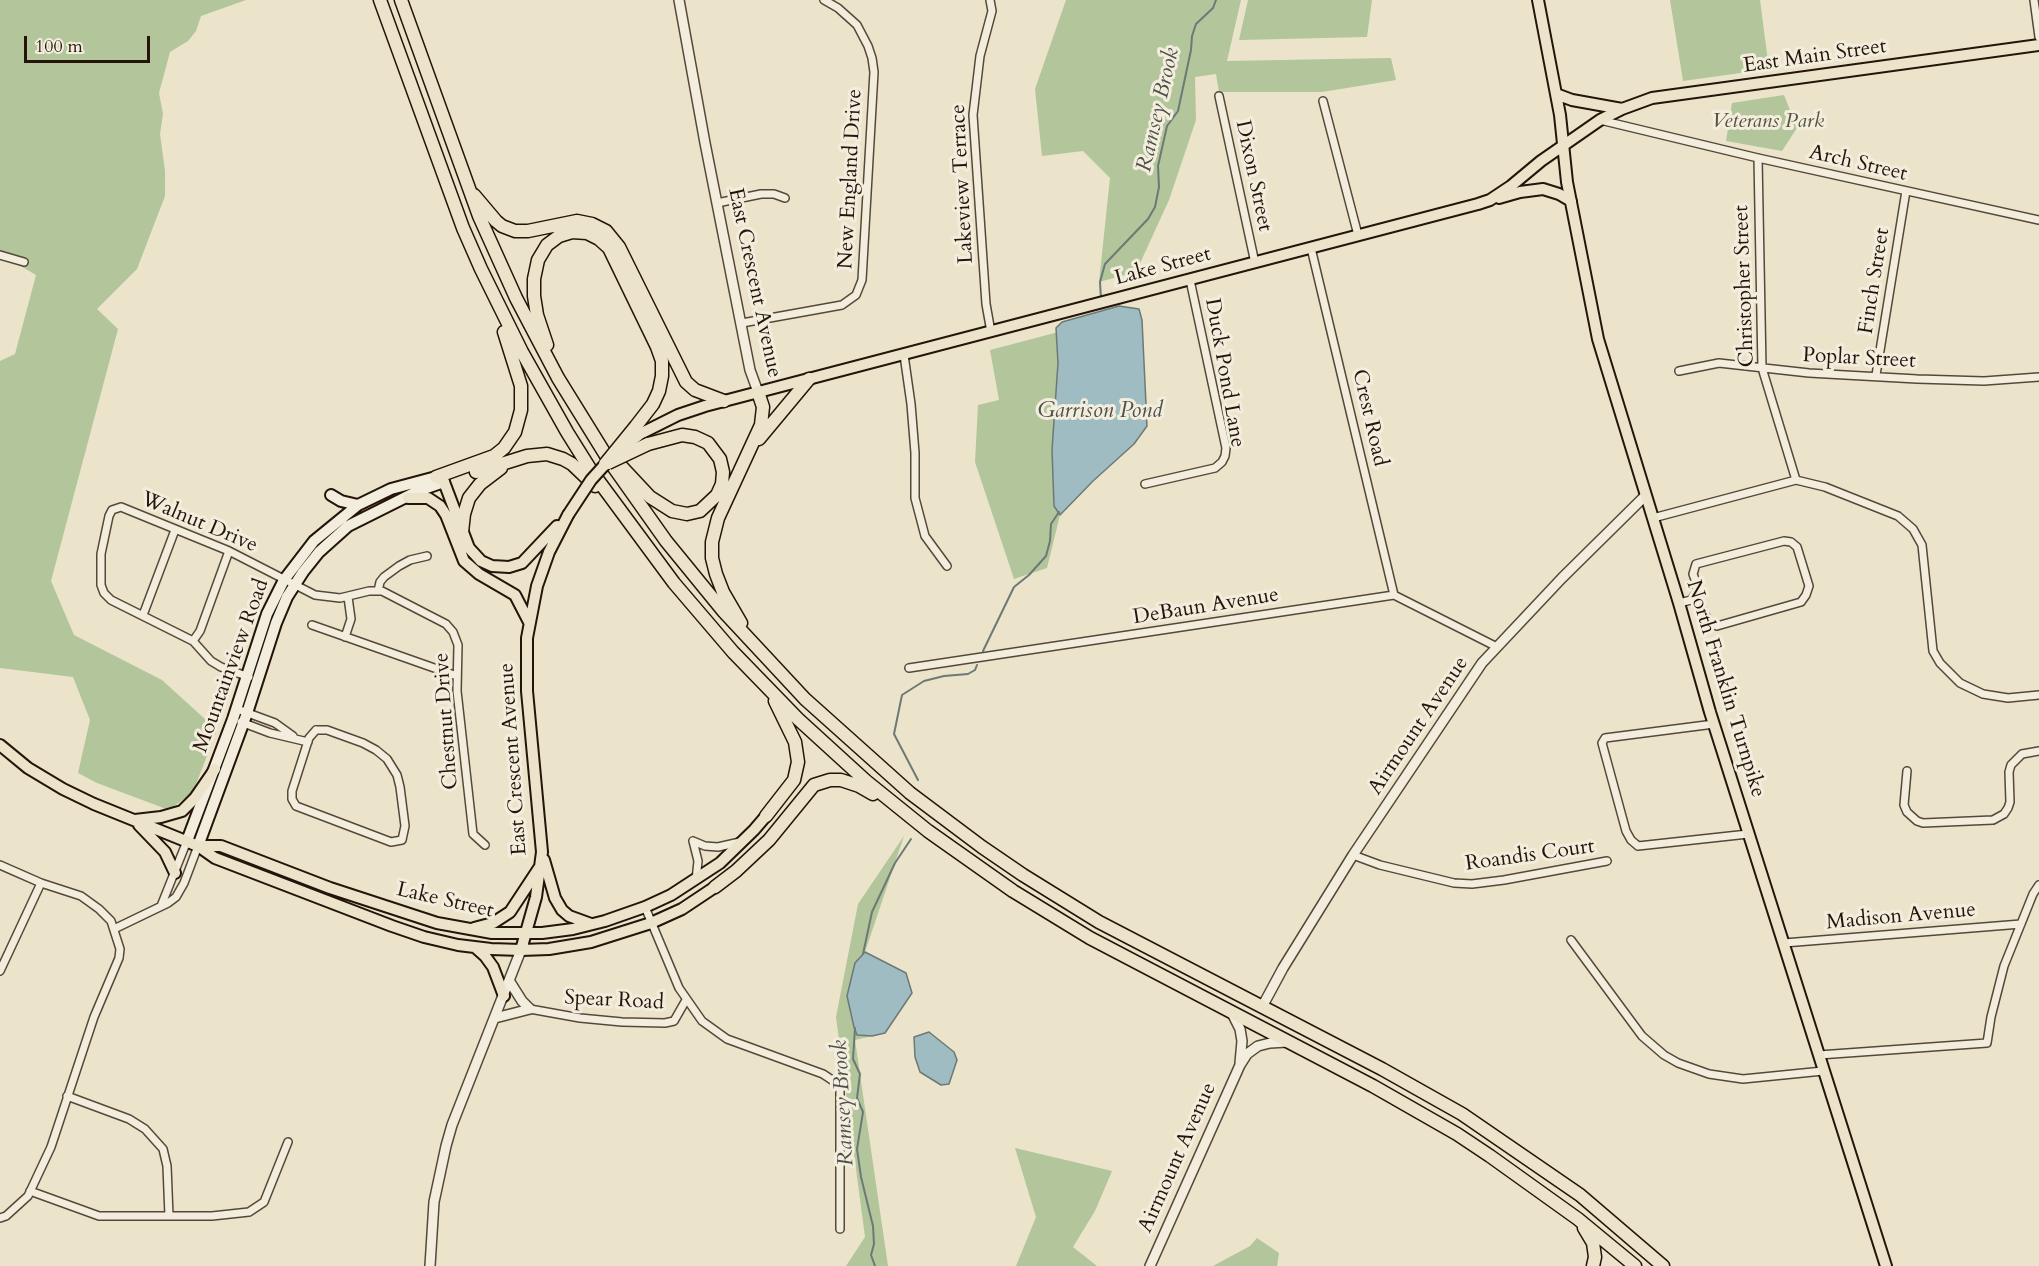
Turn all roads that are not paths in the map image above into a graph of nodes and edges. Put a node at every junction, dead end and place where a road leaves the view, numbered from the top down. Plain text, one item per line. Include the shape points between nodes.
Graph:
1 (380, 0) edge
2 (401, 0) edge
3 (679, 0) edge
4 (824, 0) edge
5 (990, 0) edge
6 (996, 0) edge
7 (1538, 0) edge
8 (2034, 0) edge
9 (992, 10) junction
10 (2039, 37) edge
11 (2039, 45) edge
12 (1556, 94) junction
13 (1219, 96) dead end
14 (1323, 101) dead end
15 (1622, 109) junction
16 (1600, 120) junction
17 (1562, 147) junction
18 (1758, 158) junction
19 (468, 188) junction
20 (1906, 191) junction
21 (785, 198) dead end
22 (1490, 200) junction
23 (1571, 201) junction
24 (717, 203) junction
25 (2039, 220) edge
26 (1358, 235) junction
27 (1311, 248) junction
28 (0, 255) edge
29 (24, 262) dead end
30 (1255, 263) junction
31 (481, 269) junction
32 (1190, 280) junction
33 (741, 323) junction
34 (991, 332) junction
35 (904, 355) junction
36 (1762, 368) junction
37 (1679, 371) dead end
38 (1876, 375) junction
39 (558, 378) junction
40 (2039, 378) edge
41 (809, 380) junction
42 (758, 392) junction
43 (724, 401) junction
44 (589, 429) junction
45 (641, 435) junction
46 (750, 449) junction
47 (513, 461) junction
48 (604, 464) junction
49 (440, 480) junction
50 (1796, 480) junction
51 (1145, 484) dead end
52 (331, 495) dead end
53 (1645, 496) junction
54 (408, 498) junction
55 (358, 505) junction
56 (621, 511) junction
57 (568, 515) junction
58 (1653, 518) junction
59 (337, 528) junction
60 (175, 530) junction
61 (462, 532) junction
62 (229, 551) junction
63 (427, 556) dead end
64 (947, 566) dead end
65 (284, 580) junction
66 (294, 585) junction
67 (378, 591) junction
68 (1394, 596) junction
69 (348, 597) junction
70 (1691, 600) junction
71 (1679, 603) junction
72 (143, 615) junction
73 (529, 622) junction
74 (312, 625) dead end
75 (345, 637) junction
76 (193, 641) junction
77 (1497, 647) junction
78 (759, 652) junction
79 (909, 668) dead end
80 (457, 676) junction
81 (252, 678) junction
82 (769, 689) junction
83 (2039, 695) edge
84 (240, 716) junction
85 (1714, 724) junction
86 (308, 742) junction
87 (0, 745) edge
88 (2039, 751) edge
89 (215, 769) junction
90 (1907, 771) dead end
91 (907, 814) junction
92 (766, 816) joint
93 (135, 820) junction
94 (1748, 834) junction
95 (187, 842) junction
96 (743, 842) junction
97 (485, 845) dead end
98 (198, 846) junction
99 (542, 852) junction
100 (1353, 855) junction
101 (1607, 861) dead end
102 (0, 865) edge
103 (541, 866) junction
104 (175, 873) junction
105 (696, 880) junction
106 (40, 883) junction
107 (2039, 885) edge
108 (715, 887) joint
109 (161, 906) junction
110 (645, 907) junction
111 (651, 923) junction
112 (2021, 924) junction
113 (592, 925) junction
114 (114, 929) junction
115 (466, 930) junction
116 (526, 933) junction
117 (1571, 940) dead end
118 (1784, 943) junction
119 (476, 948) junction
120 (521, 950) junction
121 (0, 971) edge
122 (510, 982) junction
123 (504, 996) junction
124 (686, 1000) junction
125 (1262, 1007) junction
126 (530, 1009) junction
127 (1231, 1012) junction
128 (495, 1018) junction
129 (1290, 1042) junction
130 (1819, 1055) junction
131 (1240, 1065) junction
132 (1823, 1071) junction
133 (67, 1096) junction
134 (288, 1143) dead end
135 (30, 1191) junction
136 (169, 1216) junction
137 (0, 1218) edge
138 (1578, 1219) junction
139 (840, 1229) dead end
140 (430, 1266) edge
141 (1150, 1266) edge
142 (1593, 1266) edge
143 (1635, 1266) edge
144 (1663, 1266) edge
145 (1886, 1266) edge

1 - 31 highway
2 - 19 highway
3 - 24 street, East Crescent Avenue
4 - 33 street, New England Drive via 857,25 868,46 874,72 862,280 855,295 842,305
5 - 9 street, Lakeview Terrace
6 - 9 street
7 - 12 main road, North Franklin Turnpike
8 - 10 street
9 - 34 street, Lakeview Terrace via 980,57 973,115
11 - 15 main road, East Main Street via 1652,98
12 - 15 main road
12 - 17 main road, North Franklin Turnpike
13 - 30 street, Dixon Street
14 - 26 street
15 - 16 main road, East Main Street
16 - 17 main road, East Main Street
16 - 18 street, Arch Street
17 - 22 main road, Lake Street
17 - 23 main road, North Franklin Turnpike
18 - 20 street, Arch Street
18 - 36 street, Christopher Street
19 - 39 highway via 512,289
19 - 43 highway via 496,221 509,229 528,231 577,221 606,231 619,247 686,382 695,390
20 - 25 street, Arch Street
20 - 38 street, Finch Street
21 - 24 street via 761,194
22 - 23 main road via 1543,189
22 - 26 main road, Lake Street
23 - 53 main road, North Franklin Turnpike via 1598,339
24 - 33 street, East Crescent Avenue
26 - 27 main road, Lake Street
27 - 30 main road, Lake Street
27 - 68 street, Crest Road
28 - 29 street
30 - 32 main road, Lake Street
31 - 49 highway via 520,377 520,418 512,438 500,452
31 - 56 highway via 567,432
32 - 34 main road, Lake Street
32 - 51 street, Duck Pond Lane via 1225,456 1215,468
33 - 42 street, East Crescent Avenue
34 - 35 main road, Lake Street
35 - 41 main road, Lake Street
35 - 64 street via 914,442 915,498 925,536
36 - 37 street, Poplar Street via 1719,363
36 - 38 street, Poplar Street
36 - 50 street, Christopher Street
38 - 40 street, Poplar Street via 1984,381
39 - 44 highway
39 - 45 highway via 537,315 534,279 547,244 559,236 580,232 609,248 660,353 659,391
41 - 42 main road, Lake Street
41 - 46 highway
42 - 43 main road, East Crescent Avenue
42 - 46 highway via 762,420
43 - 45 main road, East Crescent Avenue via 684,413
44 - 45 highway via 643,492 667,509 693,513 712,501 720,490 723,472 720,459 708,443 682,435
44 - 78 highway via 666,541
45 - 48 highway, bridge
45 - 48 highway, bridge
46 - 78 highway via 718,518 712,550 713,566 723,592
47 - 49 highway
47 - 56 highway via 542,454 563,459
47 - 61 highway via 475,489 465,508
48 - 57 main road, East Crescent Avenue, bridge
49 - 54 main road, Mountainview Road
49 - 55 main road, Mountainview Road via 382,492
49 - 61 main road
50 - 58 street
50 - 83 street via 1825,487 1898,516 1913,529 1923,550 1933,651 1949,673 1983,694 2008,698
52 - 55 main road
53 - 58 main road, North Franklin Turnpike
53 - 77 street, Airmount Avenue
54 - 59 main road, Mountainview Road
54 - 73 main road via 428,498 440,506 464,561 515,595
55 - 59 main road, Mountainview Road
56 - 82 highway via 702,618
57 - 61 main road via 526,560 509,567 492,567 481,561
57 - 73 main road, East Crescent Avenue via 545,563
58 - 71 main road, North Franklin Turnpike
59 - 65 main road, Mountainview Road via 306,549
59 - 66 main road, Mountainview Road
60 - 62 street, Walnut Drive
60 - 72 street
60 - 72 street, Walnut Drive via 121,507 109,516 101,554 102,589 111,600
62 - 65 street, Walnut Drive
62 - 76 street
63 - 67 street via 399,566 380,582
65 - 66 street
65 - 81 main road, Mountainview Road via 267,614
66 - 69 street via 322,597
66 - 81 main road, Mountainview Road
67 - 69 street
67 - 80 street, Chestnut Drive via 396,596 450,628 458,645
68 - 77 street
68 - 79 street, DeBaun Avenue
69 - 75 street via 351,619
70 - 70 street via 1700,604 1709,622 1717,626 1801,602 1809,586 1797,547 1784,541 1696,564 1693,574 1697,592
70 - 71 street
71 - 85 main road, North Franklin Turnpike
72 - 76 street, Walnut Drive
73 - 99 main road, East Crescent Avenue via 527,691
74 - 75 street
75 - 80 street
76 - 81 street, Walnut Drive via 216,664
77 - 100 street, Airmount Avenue via 1482,663
78 - 125 highway via 900,785 981,847 1090,916
80 - 97 street, Chestnut Drive via 473,834
81 - 84 main road, Mountainview Road
82 - 91 highway
82 - 92 highway via 792,735 798,762 794,780
84 - 86 street via 270,733
84 - 89 main road, Mountainview Road
84 - 98 main road, Mountainview Road
85 - 94 main road, North Franklin Turnpike
85 - 94 street via 1605,738 1602,743 1626,831 1638,846
86 - 86 street via 314,732 324,730 363,743 387,759 400,787 406,830 402,840 391,842 296,806 291,795
87 - 93 main road, Lake Street via 50,782
88 - 90 street via 2022,754 2011,765 2008,808 1993,820 1917,821 1904,805
89 - 93 main road via 182,811
89 - 95 main road, Mountainview Road
91 - 108 highway via 853,783 835,779 819,782 806,792 757,852
91 - 127 highway via 1051,915
92 - 96 main road, Lake Street
93 - 95 main road, Lake Street
93 - 104 main road via 165,852
94 - 118 main road, North Franklin Turnpike
95 - 98 main road, Lake Street
95 - 104 street
96 - 105 main road, Lake Street
96 - 105 street via 718,847 693,841 698,861
98 - 109 street via 179,893
98 - 115 main road, Lake Street via 221,846 383,907
98 - 119 main road, Lake Street via 215,858 392,927
99 - 103 main road, East Crescent Avenue
99 - 113 main road via 558,904 569,916
100 - 101 street, Roandis Court via 1433,878 1473,884
100 - 125 street, Airmount Avenue
102 - 106 street
103 - 115 main road via 506,915
103 - 116 main road, East Crescent Avenue
104 - 109 street
105 - 110 main road, Lake Street
106 - 114 street via 81,896 99,909
106 - 121 street
107 - 112 street
108 - 111 main road, Lake Street
109 - 114 street
110 - 111 street, Spear Road
110 - 113 main road, Lake Street
111 - 120 main road, Lake Street via 591,942
111 - 124 street, Spear Road
112 - 118 street, Madison Avenue
112 - 130 street via 2004,966 1987,1043
113 - 116 main road, Lake Street
114 - 133 street via 119,958
115 - 116 main road, Lake Street
116 - 120 main road, East Crescent Avenue
117 - 132 street via 1642,1036 1678,1063 1709,1074 1743,1079
118 - 130 main road, North Franklin Turnpike
119 - 120 main road, Lake Street
119 - 123 main road via 493,967
120 - 122 street, East Crescent Avenue
122 - 123 street, East Crescent Avenue
122 - 126 street
123 - 128 street, East Crescent Avenue
124 - 126 street, Spear Road via 674,1020 665,1023 590,1019
124 - 139 street, Spear Road via 720,1036 817,1071 835,1082 841,1095
125 - 144 highway via 1423,1091 1501,1139 1580,1195
126 - 128 street
127 - 129 highway
127 - 131 street, Airmount Avenue via 1240,1029
128 - 140 street, East Crescent Avenue via 446,1146 434,1202
129 - 131 street, Airmount Avenue via 1258,1046
129 - 138 highway via 1457,1134
130 - 132 main road, North Franklin Turnpike
131 - 141 street, Airmount Avenue
132 - 145 main road, North Franklin Turnpike
133 - 135 street via 51,1147
133 - 136 street via 129,1119 145,1129 163,1149
134 - 136 street via 264,1202 249,1212
135 - 136 street via 99,1216
135 - 137 street
138 - 142 highway via 1593,1243
138 - 143 highway

